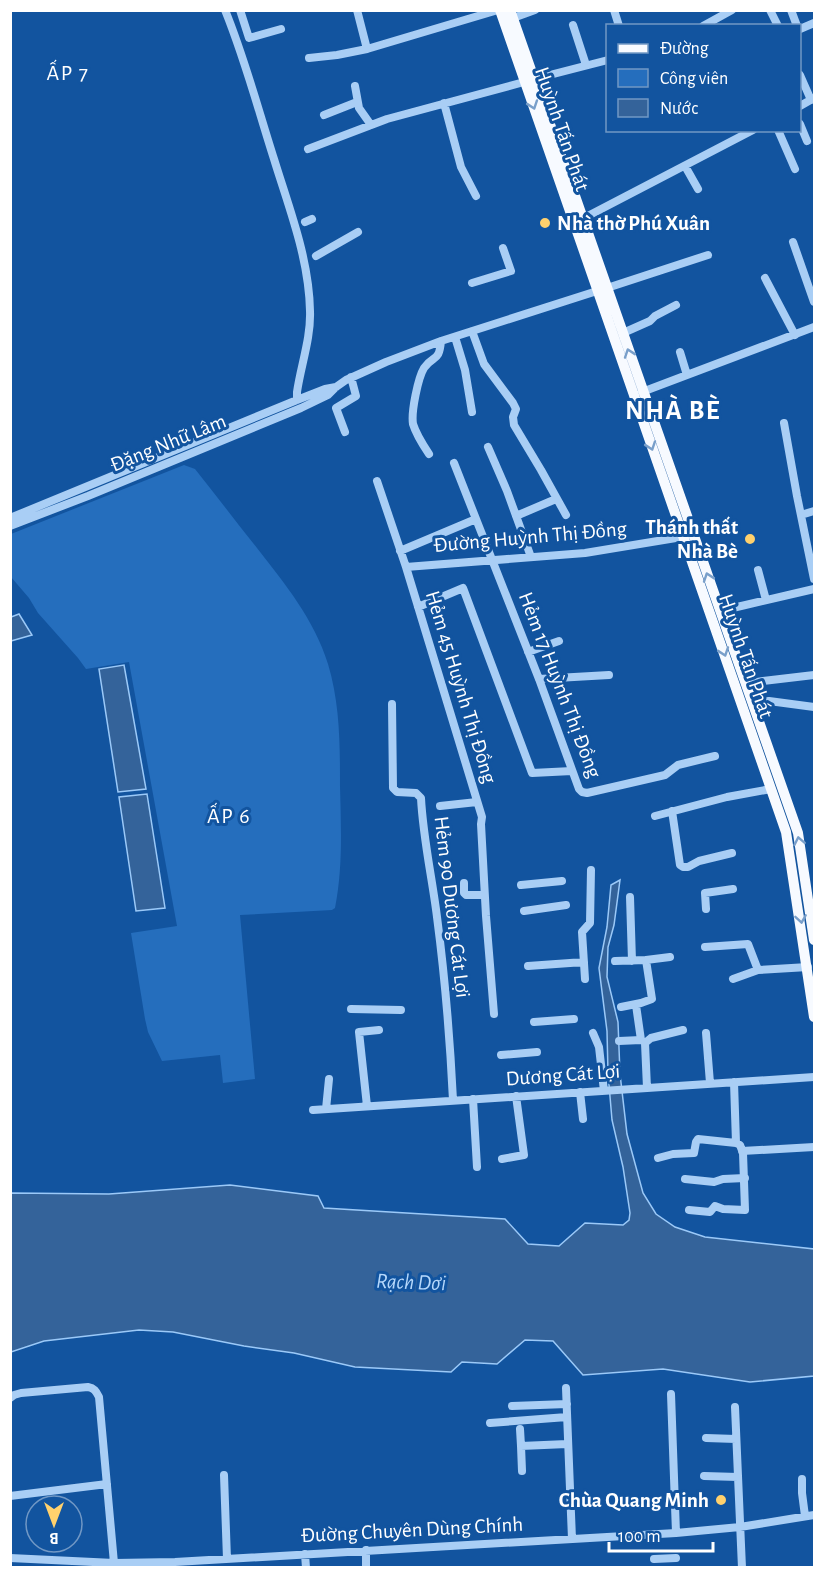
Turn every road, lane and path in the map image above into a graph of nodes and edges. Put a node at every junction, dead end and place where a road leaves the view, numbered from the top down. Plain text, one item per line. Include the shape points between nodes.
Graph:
1 (225, 10) edge
2 (240, 10) edge
3 (357, 10) edge
4 (499, 10) edge
5 (535, 10) edge
6 (732, 10) edge
7 (771, 10) edge
8 (791, 10) edge
9 (511, 14) edge
10 (714, 15) edge
11 (777, 24) edge
12 (797, 24) edge
13 (573, 25) dead end
14 (281, 29) dead end
15 (367, 49) junction
16 (309, 58) dead end
17 (606, 60) edge
18 (586, 65) junction
19 (801, 77) edge
20 (529, 81) junction
21 (355, 86) dead end
22 (813, 99) edge
23 (357, 102) junction
24 (444, 103) junction
25 (324, 115) dead end
26 (370, 125) junction
27 (801, 126) edge
28 (779, 132) edge
29 (741, 133) edge
30 (807, 141) dead end
31 (308, 149) dead end
32 (685, 166) junction
33 (795, 169) dead end
34 (698, 189) dead end
35 (476, 196) dead end
36 (582, 219) junction
37 (358, 232) dead end
38 (794, 242) dead end
39 (503, 248) dead end
40 (319, 254) dead end
41 (708, 255) dead end
42 (765, 278) dead end
43 (472, 283) dead end
44 (602, 290) junction
45 (814, 303) edge
46 (676, 305) dead end
47 (814, 327) edge
48 (472, 332) junction
49 (622, 333) junction
50 (795, 335) junction
51 (455, 337) junction
52 (441, 341) junction
53 (680, 352) dead end
54 (687, 375) junction
55 (351, 377) junction
56 (336, 387) junction
57 (642, 392) junction
58 (297, 400) junction
59 (472, 412) dead end
60 (784, 423) dead end
61 (345, 432) dead end
62 (488, 447) dead end
63 (429, 454) dead end
64 (454, 463) dead end
65 (377, 481) dead end
66 (556, 498) junction
67 (814, 511) edge
68 (566, 515) dead end
69 (801, 515) junction
70 (516, 516) junction
71 (10, 518) edge
72 (476, 519) junction
73 (10, 526) edge
74 (688, 536) junction
75 (400, 551) junction
76 (531, 557) junction
77 (492, 560) junction
78 (406, 567) junction
79 (758, 570) dead end
80 (814, 579) edge
81 (814, 589) edge
82 (766, 600) junction
83 (418, 607) junction
84 (720, 611) junction
85 (559, 641) dead end
86 (528, 652) junction
87 (609, 675) dead end
88 (814, 675) edge
89 (539, 679) junction
90 (746, 684) junction
91 (753, 703) junction
92 (392, 704) dead end
93 (814, 707) edge
94 (715, 756) dead end
95 (572, 771) junction
96 (771, 789) junction
97 (477, 802) junction
98 (440, 806) dead end
99 (672, 812) junction
100 (655, 816) dead end
101 (732, 853) dead end
102 (591, 870) dead end
103 (562, 880) dead end
104 (805, 880) edge
105 (464, 883) dead end
106 (521, 885) dead end
107 (733, 889) dead end
108 (484, 895) junction
109 (630, 897) dead end
110 (566, 905) dead end
111 (706, 909) dead end
112 (524, 910) dead end
113 (814, 940) edge
114 (705, 947) dead end
115 (670, 957) dead end
116 (646, 960) junction
117 (632, 961) junction
118 (584, 962) junction
119 (615, 962) dead end
120 (528, 966) dead end
121 (808, 968) junction
122 (758, 970) junction
123 (585, 979) dead end
124 (733, 979) dead end
125 (636, 1005) junction
126 (621, 1007) dead end
127 (351, 1009) dead end
128 (401, 1010) dead end
129 (494, 1014) dead end
130 (814, 1017) edge
131 (574, 1019) dead end
132 (534, 1022) dead end
133 (380, 1030) dead end
134 (682, 1030) dead end
135 (593, 1033) dead end
136 (706, 1033) dead end
137 (619, 1041) dead end
138 (537, 1052) dead end
139 (501, 1054) dead end
140 (814, 1077) edge
141 (329, 1078) dead end
142 (734, 1082) junction
143 (710, 1083) junction
144 (647, 1088) junction
145 (605, 1091) junction
146 (580, 1092) junction
147 (516, 1096) junction
148 (473, 1099) junction
149 (453, 1100) junction
150 (367, 1106) junction
151 (326, 1109) junction
152 (313, 1110) dead end
153 (583, 1119) dead end
154 (739, 1147) junction
155 (814, 1147) edge
156 (658, 1158) dead end
157 (502, 1159) dead end
158 (477, 1167) dead end
159 (745, 1178) junction
160 (685, 1179) dead end
161 (689, 1210) dead end
162 (566, 1388) dead end
163 (671, 1394) dead end
164 (10, 1398) edge
165 (567, 1404) junction
166 (512, 1406) dead end
167 (735, 1407) dead end
168 (567, 1417) junction
169 (490, 1423) dead end
170 (520, 1429) dead end
171 (706, 1438) dead end
172 (736, 1439) junction
173 (567, 1444) junction
174 (521, 1446) junction
175 (522, 1471) dead end
176 (224, 1475) dead end
177 (704, 1476) dead end
178 (738, 1477) junction
179 (802, 1479) dead end
180 (107, 1484) junction
181 (10, 1496) edge
182 (810, 1515) edge
183 (740, 1527) junction
184 (676, 1533) junction
185 (572, 1539) junction
186 (366, 1551) junction
187 (305, 1554) junction
188 (10, 1558) edge
189 (675, 1558) dead end
190 (227, 1559) junction
191 (654, 1559) dead end
192 (114, 1563) junction
193 (45, 1564) edge
194 (153, 1565) edge
195 (306, 1568) edge
196 (366, 1568) edge
197 (742, 1568) edge

1 - 58 street via 242,53 306,272 310,312
2 - 14 street via 249,38
3 - 15 street
4 - 15 street
4 - 20 main road, Huỳnh Tấn Phát
5 - 9 street
6 - 10 street
7 - 11 street
8 - 12 street
9 - 20 main road, Huỳnh Tấn Phát
13 - 18 street
15 - 16 street
17 - 18 street
18 - 20 street
19 - 22 street
20 - 24 street
20 - 36 main road, Huỳnh Tấn Phát
20 -> 44 main road, Huỳnh Tấn Phát
21 - 23 street
23 - 25 street
23 - 26 street
24 - 26 street
24 - 35 street via 461,167
26 - 31 street
27 - 30 street
28 - 33 street
29 - 32 street
32 - 34 street
32 - 36 street
36 - 44 main road, Huỳnh Tấn Phát
37 - 40 street
38 - 45 street
39 - 43 street via 511,271
41 - 44 street, Đặng Nhữ Lâm
42 - 50 street
44 - 48 street, Đặng Nhữ Lâm
44 - 49 main road, Huỳnh Tấn Phát
44 -> 74 main road, Huỳnh Tấn Phát
46 - 49 street
47 - 50 street
48 - 51 street, Đặng Nhữ Lâm
48 - 66 street via 484,364 516,409 514,425
57 -> 49 main road, Huỳnh Tấn Phát
50 - 54 street
51 - 52 street, Đặng Nhữ Lâm
51 - 59 street
52 - 55 street, Đặng Nhữ Lâm
52 - 63 street via 439,355 420,378 413,414 414,426
53 - 54 street
54 - 57 street
55 - 56 street, Đặng Nhữ Lâm
55 - 61 street via 356,396 336,408
56 - 58 street, Đặng Nhữ Lâm
56 - 73 street, Đặng Nhữ Lâm via 328,396 301,408
57 - 74 main road, Huỳnh Tấn Phát
58 - 71 street, Đặng Nhữ Lâm
60 - 69 street
62 - 70 street
64 - 72 street, Hẻm 17 Huỳnh Thị Đồng
65 - 75 street, Hẻm 45 Huỳnh Thị Đồng
66 - 68 street
66 - 70 street
67 - 69 street
69 - 80 street
70 - 76 street
72 - 75 street
72 - 77 street, Hẻm 17 Huỳnh Thị Đồng
74 - 76 street, Đường Huỳnh Thị Đồng via 607,550
84 -> 74 main road, Huỳnh Tấn Phát
74 -> 96 main road, Huỳnh Tấn Phát
75 - 78 street, Hẻm 45 Huỳnh Thị Đồng
76 - 77 street, Đường Huỳnh Thị Đồng
77 - 78 street, Đường Huỳnh Thị Đồng
77 - 86 street, Hẻm 17 Huỳnh Thị Đồng
78 - 83 street, Hẻm 45 Huỳnh Thị Đồng
79 - 82 street
81 - 82 street
82 - 84 street
83 - 95 street via 464,588 532,773
83 - 97 street, Hẻm 45 Huỳnh Thị Đồng
84 - 90 main road, Huỳnh Tấn Phát
85 - 86 street
86 - 89 street, Hẻm 17 Huỳnh Thị Đồng
87 - 89 street
88 - 90 street
89 - 95 street, Hẻm 17 Huỳnh Thị Đồng
90 - 91 main road, Huỳnh Tấn Phát
91 - 93 street via 769,701
104 -> 91 main road, Huỳnh Tấn Phát via 798,833
92 - 149 street, Hẻm 90 Dương Cát Lợi via 393,788 397,792 416,793 421,798 445,984
94 - 95 street, Hẻm 17 Huỳnh Thị Đồng via 678,765 665,775 587,793 579,789
96 - 99 street
96 - 104 main road, Huỳnh Tấn Phát
97 - 98 street
97 - 108 street, Hẻm 45 Huỳnh Thị Đồng via 482,817
99 - 100 street
99 - 101 street via 680,865 688,867
102 - 118 street via 590,923 582,932
103 - 106 street
104 - 113 main road, Huỳnh Tấn Phát
104 -> 121 main road, Huỳnh Tấn Phát
105 - 108 street via 466,896
107 - 111 street via 705,892
108 - 129 street, Hẻm 45 Huỳnh Thị Đồng
109 - 117 street
110 - 112 street
114 - 122 street via 748,945
115 - 116 street
116 - 117 street
116 - 125 street via 652,999
117 - 119 street
118 - 120 street
118 - 123 street
121 - 122 street
121 - 130 main road, Huỳnh Tấn Phát
122 - 124 street
125 - 126 street
125 - 137 street via 641,1040
127 - 128 street
131 - 132 street
133 - 150 street via 359,1032
134 - 144 street via 645,1043
135 - 145 street via 599,1047
136 - 143 street
138 - 139 street
140 - 142 street, Dương Cát Lợi
141 - 151 street
142 - 143 street, Dương Cát Lợi
142 - 154 street
143 - 144 street, Dương Cát Lợi
144 - 145 street, Dương Cát Lợi
145 - 146 street, Dương Cát Lợi
146 - 147 street, Dương Cát Lợi
146 - 153 street
147 - 148 street, Dương Cát Lợi
147 - 157 street via 524,1155
148 - 149 street, Dương Cát Lợi
148 - 158 street
149 - 150 street, Dương Cát Lợi
150 - 151 street, Dương Cát Lợi
151 - 152 street, Dương Cát Lợi
154 - 155 street
154 - 156 street via 699,1139 694,1153
154 - 159 street
159 - 160 street via 714,1182
159 - 161 street via 745,1210 716,1206 710,1212
162 - 165 street
163 - 184 street
164 - 180 street via 88,1387 97,1392
165 - 166 street
165 - 168 street
167 - 172 street
168 - 169 street
168 - 173 street
170 - 174 street
171 - 172 street
172 - 178 street
173 - 174 street
173 - 185 street
174 - 175 street
176 - 190 street
177 - 178 street
178 - 183 street
179 - 182 street via 802,1493
180 - 181 street
180 - 192 street
182 - 183 street, Đường Chuyên Dùng Chính
183 - 184 street, Đường Chuyên Dùng Chính
183 - 197 street
184 - 185 street, Đường Chuyên Dùng Chính
185 - 186 street, Đường Chuyên Dùng Chính
186 - 187 street, Đường Chuyên Dùng Chính
186 - 196 street
187 - 190 street, Đường Chuyên Dùng Chính
187 - 195 street
188 - 193 street, Đường Chuyên Dùng Chính
189 - 191 street
190 - 194 street, Đường Chuyên Dùng Chính
192 - 193 street, Đường Chuyên Dùng Chính
192 - 194 street, Đường Chuyên Dùng Chính

